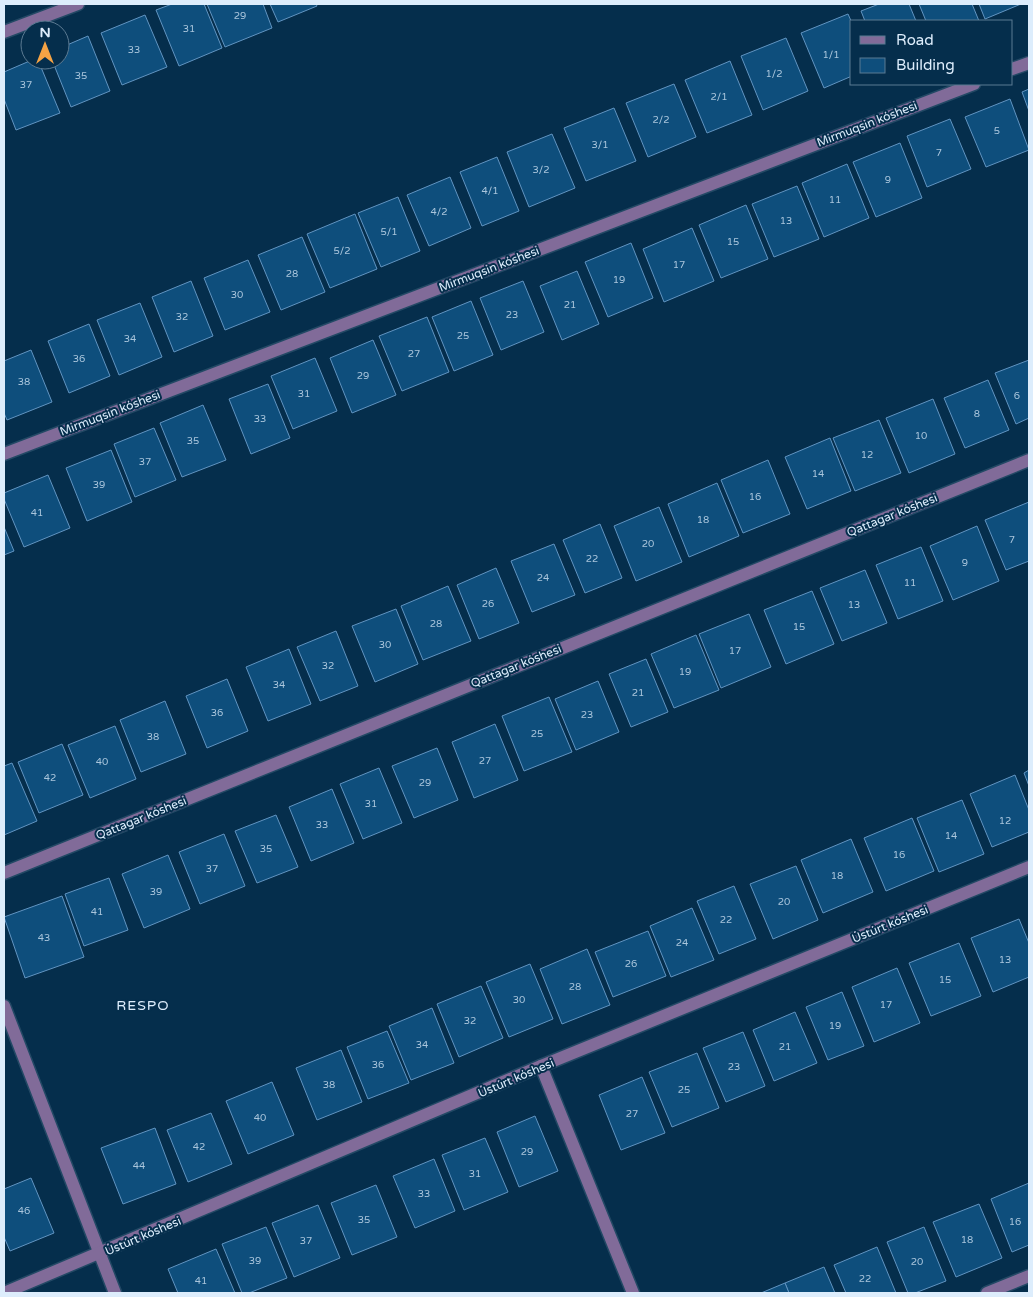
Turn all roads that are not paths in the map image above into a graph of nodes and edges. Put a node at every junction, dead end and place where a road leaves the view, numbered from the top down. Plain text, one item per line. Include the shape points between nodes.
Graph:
1 (78, 4) edge
2 (4, 32) edge
3 (1029, 63) edge
4 (1013, 69) edge
5 (971, 85) edge
6 (4, 454) edge
7 (1029, 460) edge
8 (1029, 867) edge
9 (4, 873) edge
10 (4, 1006) edge
11 (541, 1066) junction
12 (100, 1254) junction
13 (1029, 1276) edge
14 (4, 1293) edge
15 (115, 1293) edge
16 (633, 1293) edge
17 (987, 1293) edge

1 - 2 street
3 - 4 street
5 - 6 street, Mirmuqsin kóshesi
7 - 9 street, Qattagar kóshesi
8 - 11 street, Ústúrt kóshesi
10 - 12 street
11 - 12 street, Ústúrt kóshesi
11 - 16 street
12 - 14 street, Ústúrt kóshesi
12 - 15 street
13 - 17 street

